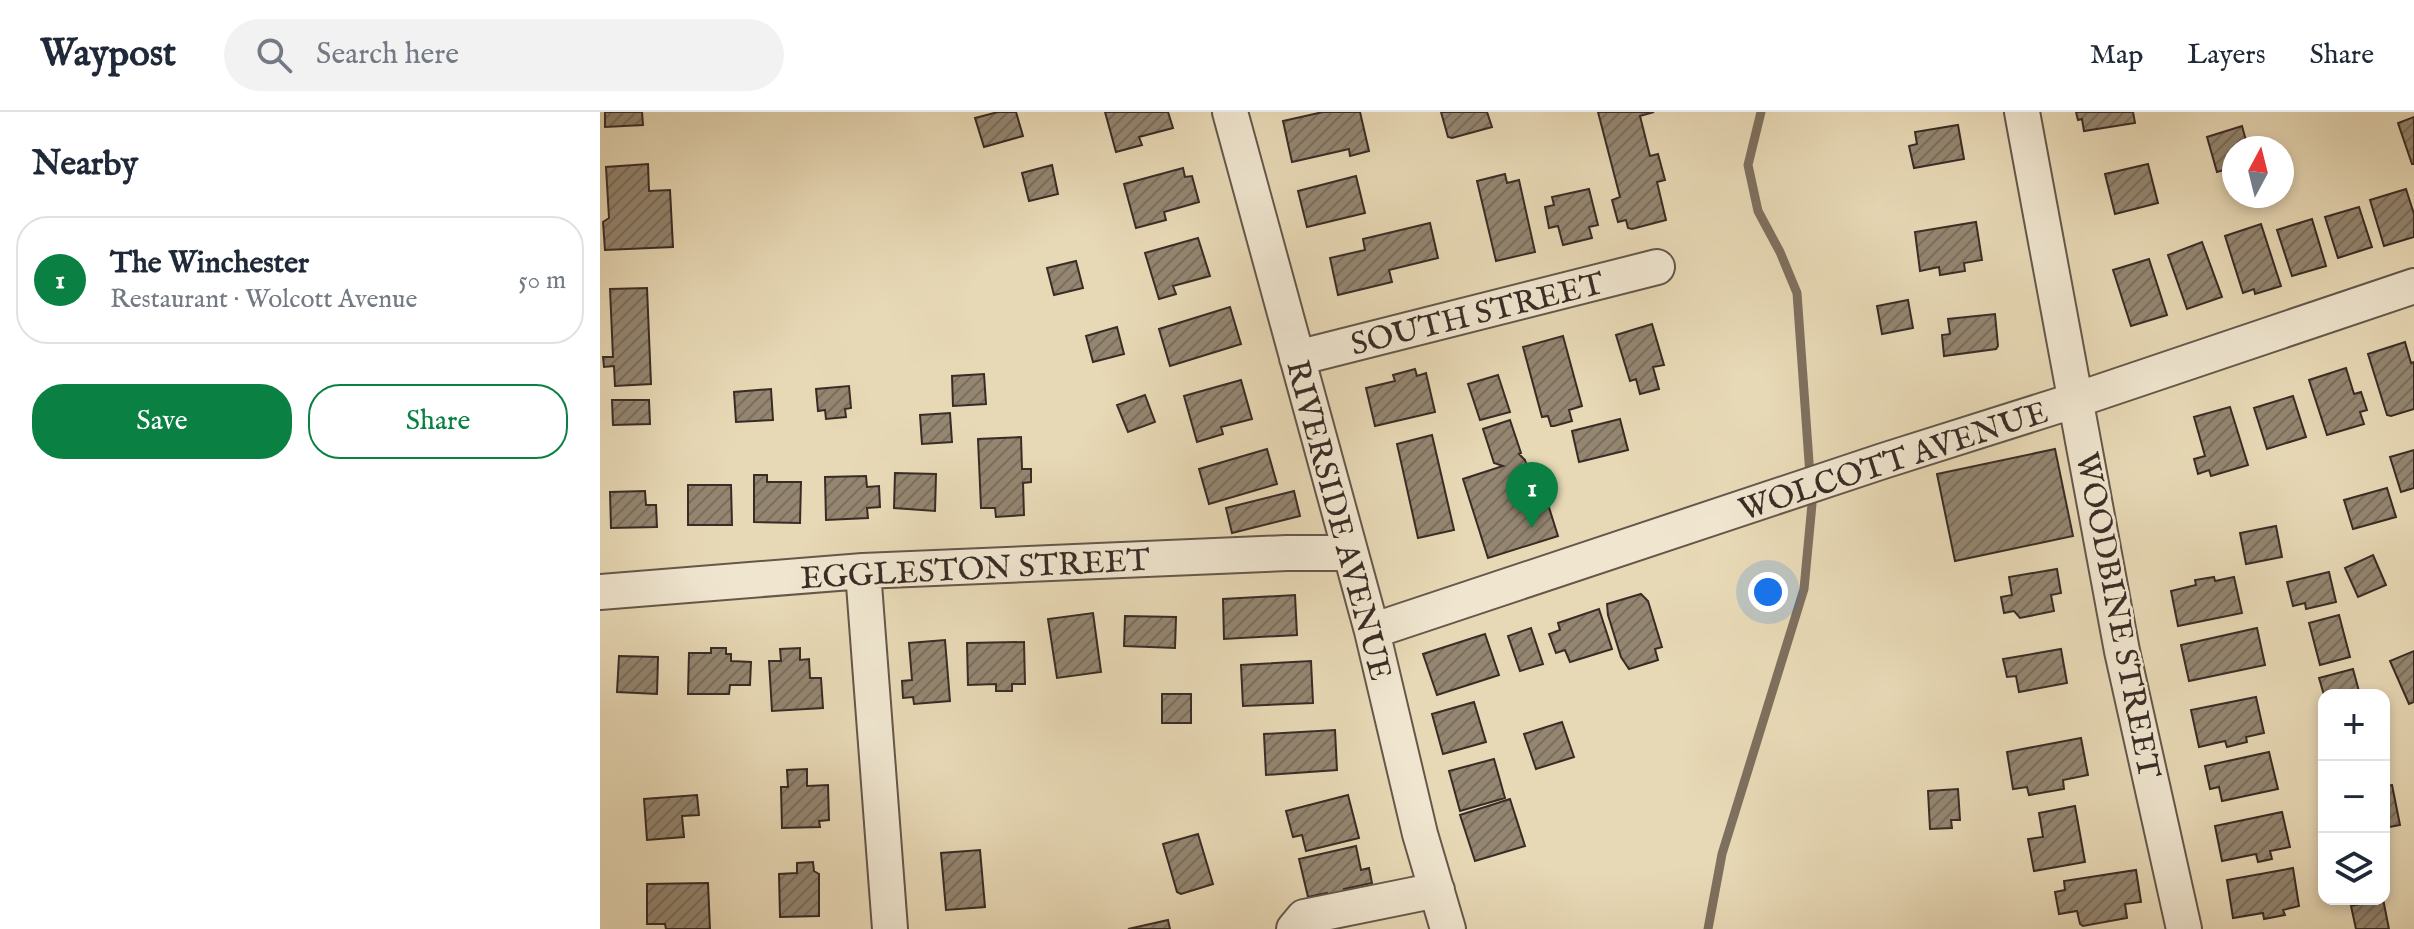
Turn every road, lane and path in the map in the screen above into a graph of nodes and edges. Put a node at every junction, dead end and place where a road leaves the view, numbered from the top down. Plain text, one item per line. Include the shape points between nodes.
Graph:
1 (1230, 112) edge
2 (2022, 112) edge
3 (1657, 267) dead end
4 (2414, 286) edge
5 (1297, 358) junction
6 (2076, 400) junction
7 (1350, 553) junction
8 (863, 571) junction
9 (600, 592) edge
10 (1372, 631) junction
11 (1437, 890) junction
12 (890, 929) edge
13 (1294, 929) edge
14 (1448, 929) edge
15 (2184, 929) edge

1 - 5 street, RIVERSIDE AVENUE
2 - 6 street, WOODBINE STREET
3 - 5 street, SOUTH STREET
4 - 6 street, WOLCOTT AVENUE
5 - 7 street, RIVERSIDE AVENUE
6 - 10 street, WOLCOTT AVENUE
6 - 15 street, WOODBINE STREET via 2122,651
7 - 8 street, EGGLESTON STREET
7 - 10 street, RIVERSIDE AVENUE
8 - 9 street, EGGLESTON STREET
8 - 12 street
10 - 11 street, RIVERSIDE AVENUE
11 - 13 street via 1304,917
11 - 14 street, RIVERSIDE AVENUE

